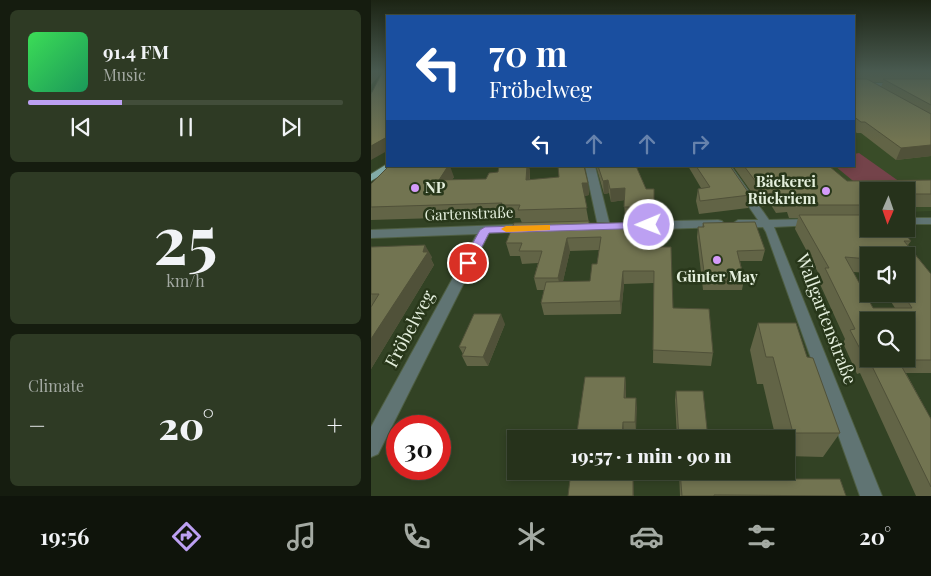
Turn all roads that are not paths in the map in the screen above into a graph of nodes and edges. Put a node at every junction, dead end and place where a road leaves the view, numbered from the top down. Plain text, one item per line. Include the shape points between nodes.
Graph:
1 (389, 167) edge
2 (590, 167) edge
3 (727, 167) edge
4 (371, 178) edge
5 (915, 221) edge
6 (931, 221) edge
7 (823, 222) edge
8 (767, 223) junction
9 (545, 228) edge
10 (485, 230) junction
11 (371, 234) edge
12 (371, 447) edge
13 (871, 496) edge

1 - 4 main road
2 - 8 street via 608,226
3 - 8 street, Wallgartenstraße
5 - 6 street
7 - 8 street
8 - 13 street, Wallgartenstraße
9 - 10 street, Gartenstraße
10 - 11 street, Gartenstraße
10 - 12 street, Fröbelweg

